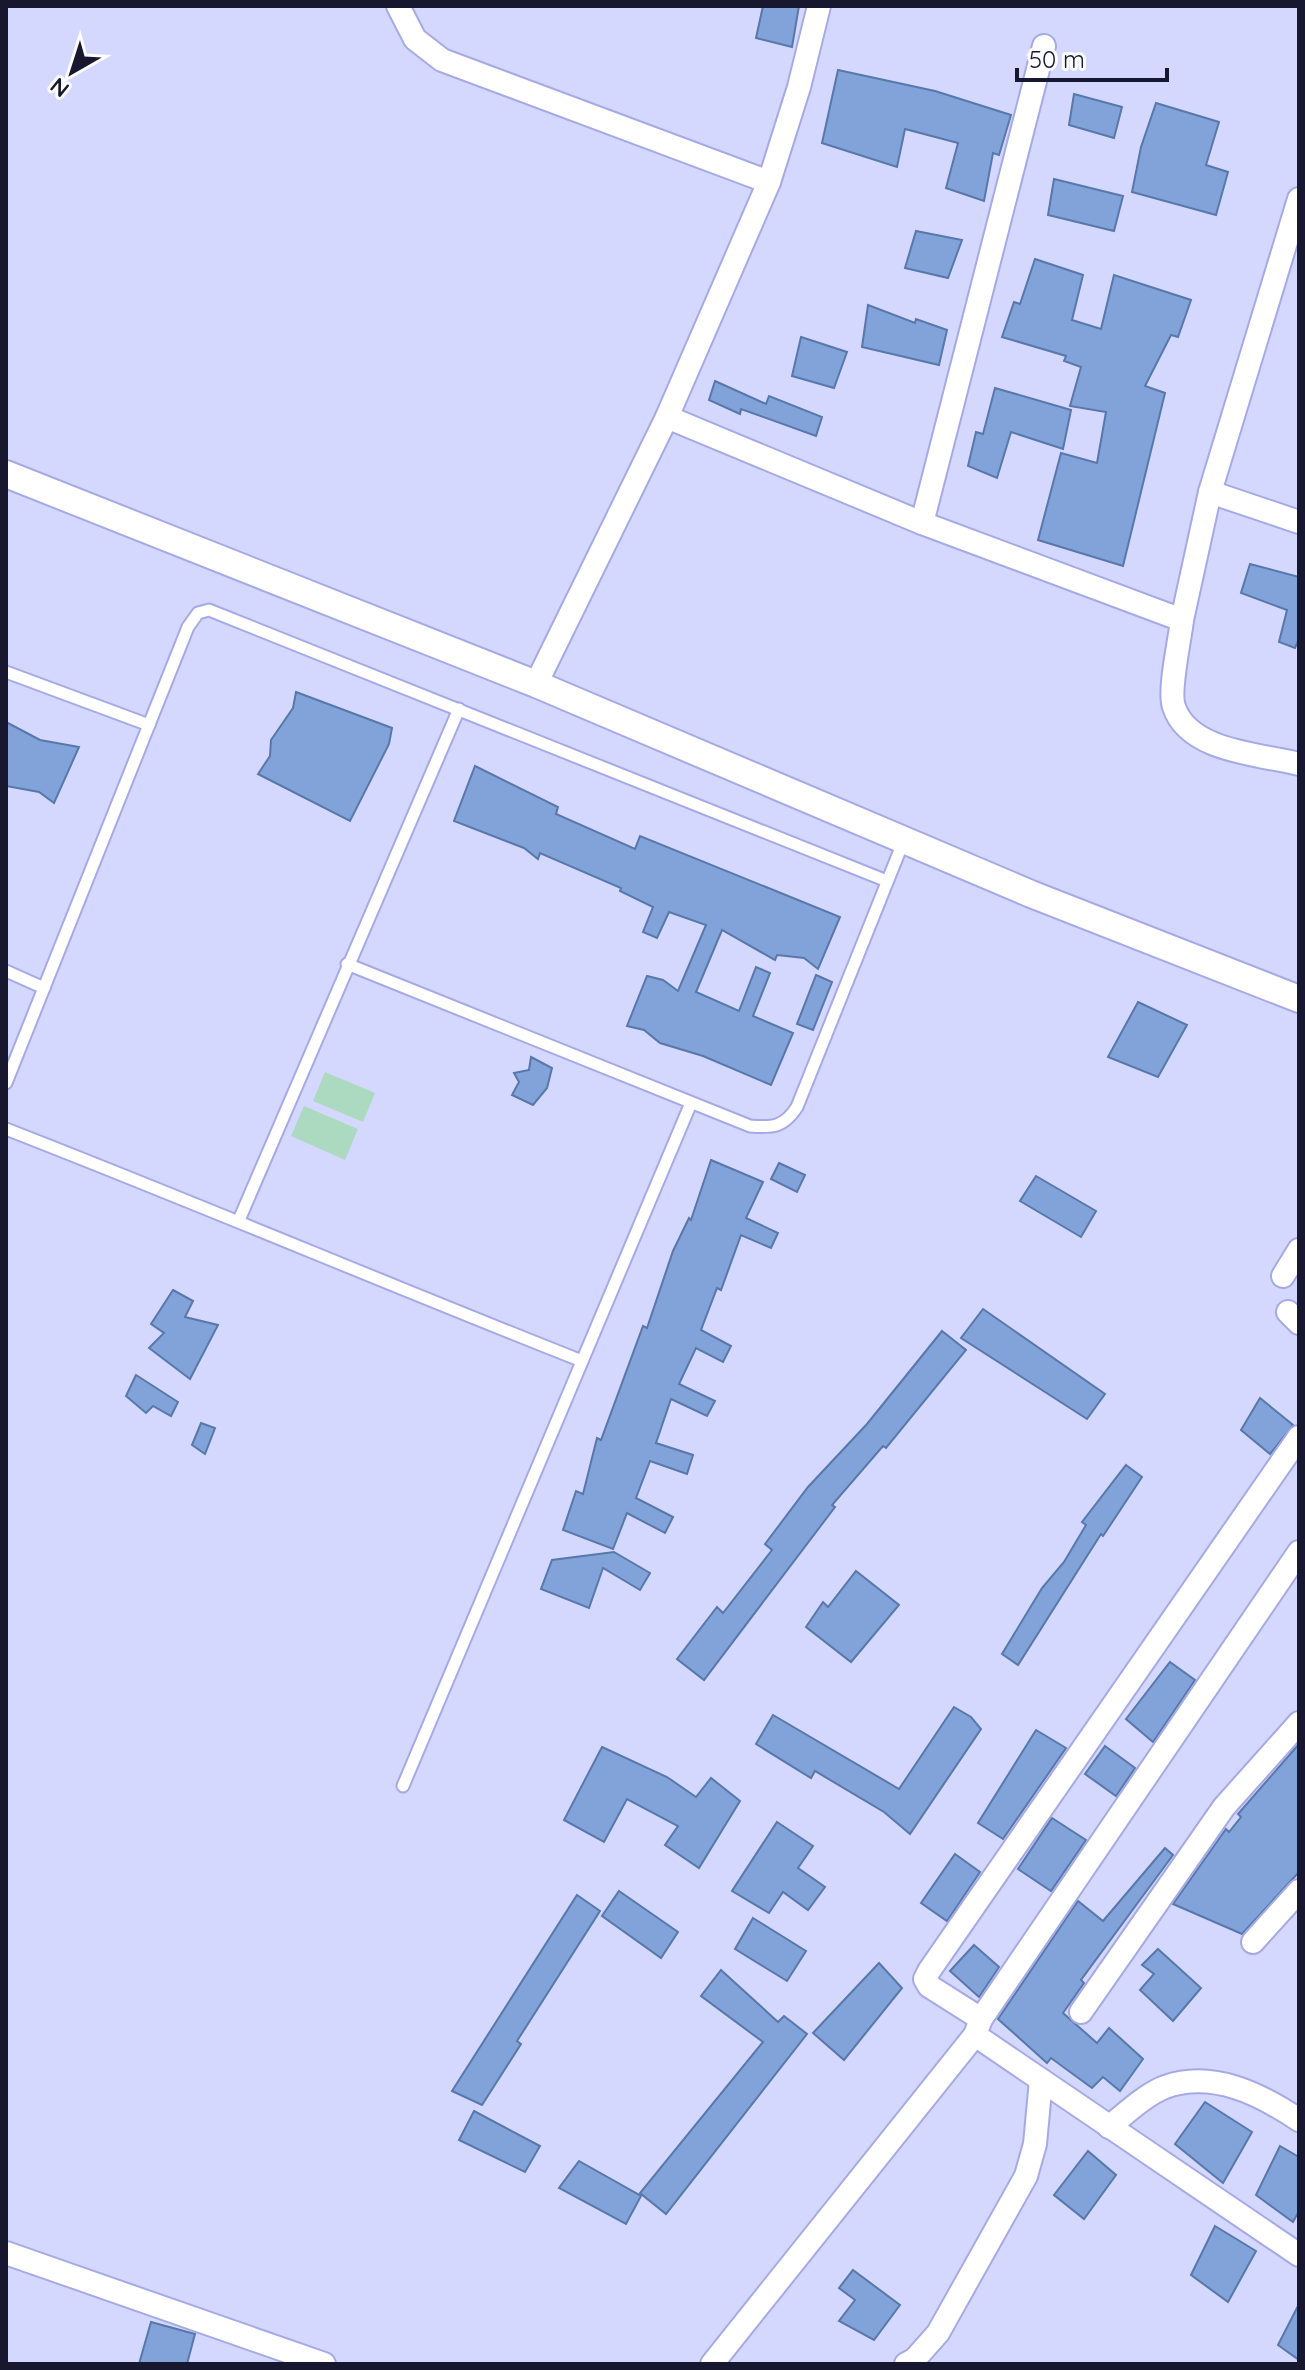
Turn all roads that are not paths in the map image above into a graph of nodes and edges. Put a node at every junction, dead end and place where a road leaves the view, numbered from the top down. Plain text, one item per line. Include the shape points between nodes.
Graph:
1 (398, 6) edge
2 (819, 6) edge
3 (1044, 46) dead end
4 (769, 182) junction
5 (1299, 199) edge
6 (667, 417) junction
7 (6, 474) edge
8 (1210, 492) junction
9 (1299, 522) edge
10 (922, 523) junction
11 (1182, 620) junction
12 (6, 672) edge
13 (536, 684) junction
14 (459, 709) junction
15 (149, 725) junction
16 (1299, 764) edge
17 (904, 840) junction
18 (887, 881) junction
19 (347, 964) junction
20 (6, 971) edge
21 (44, 988) junction
22 (1299, 999) edge
23 (6, 1083) edge
24 (691, 1103) junction
25 (6, 1129) edge
26 (239, 1220) junction
27 (1299, 1250) edge
28 (1283, 1276) dead end
29 (582, 1361) junction
30 (1299, 1437) edge
31 (1299, 1552) edge
32 (1299, 1723) edge
33 (403, 1786) dead end
34 (1299, 1891) edge
35 (1253, 1942) dead end
36 (1081, 2012) dead end
37 (978, 2027) junction
38 (1041, 2080) junction
39 (1299, 2120) edge
40 (1109, 2127) junction
41 (6, 2253) edge
42 (1299, 2255) edge
43 (324, 2364) edge
44 (712, 2364) edge
45 (906, 2364) edge

1 - 4 street via 415,39 442,60
2 - 4 street
3 - 10 street
4 - 6 street
5 - 8 street
6 - 10 street
6 - 13 street
7 - 13 street
8 - 9 street
8 - 11 street
10 - 11 street
11 - 16 street via 1173,705 1185,726 1200,740
12 - 15 lane
13 - 17 street
14 - 15 lane via 209,610 198,613 188,627
14 - 18 lane
14 - 19 lane
15 - 21 lane
17 - 18 lane
17 - 22 street
18 - 24 lane via 788,1121 773,1128 750,1126
19 - 24 lane
19 - 26 lane
20 - 21 lane
21 - 23 lane
24 - 29 lane
25 - 26 lane
26 - 29 lane via 313,1256
27 - 28 street
29 - 33 lane
30 - 37 street via 929,1971 929,1986
31 - 37 street
32 - 36 street via 1224,1807
34 - 35 street
37 - 38 street
37 - 44 street
38 - 40 street
38 - 45 street via 1026,2176 938,2333
39 - 40 street via 1215,2080 1165,2087
40 - 42 street
41 - 43 street

